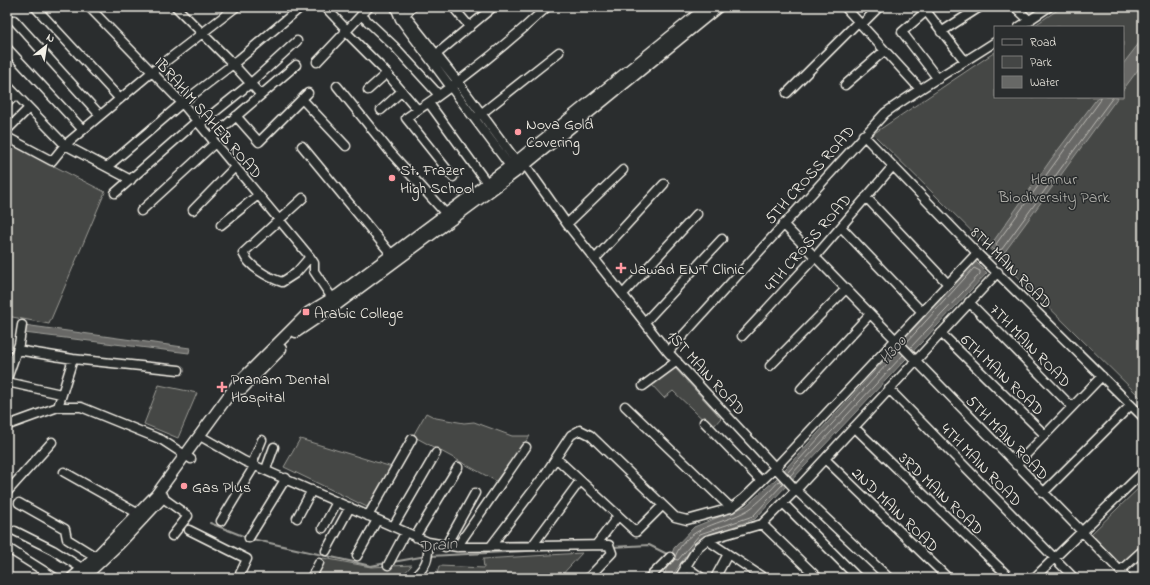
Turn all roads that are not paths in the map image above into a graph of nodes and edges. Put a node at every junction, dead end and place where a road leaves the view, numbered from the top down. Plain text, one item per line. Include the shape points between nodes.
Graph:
1 (35, 7) edge
2 (89, 7) edge
3 (176, 7) edge
4 (236, 7) edge
5 (300, 7) edge
6 (412, 7) edge
7 (453, 7) edge
8 (493, 7) edge
9 (547, 7) edge
10 (707, 7) edge
11 (718, 7) edge
12 (845, 7) edge
13 (878, 7) edge
14 (980, 7) edge
15 (1015, 7) edge
16 (1049, 7) edge
17 (395, 8) edge
18 (929, 9) edge
19 (328, 10) dead end
20 (363, 10) edge
21 (483, 10) edge
22 (402, 17) junction
23 (14, 20) dead end
24 (1030, 21) junction
25 (860, 23) junction
26 (470, 26) junction
27 (1021, 26) edge
28 (346, 30) junction
29 (941, 32) junction
30 (202, 33) junction
31 (297, 42) dead end
32 (994, 43) edge
33 (7, 48) edge
34 (884, 51) junction
35 (559, 52) dead end
36 (433, 57) junction
37 (965, 61) junction
38 (317, 62) dead end
39 (233, 64) junction
40 (296, 65) dead end
41 (152, 72) junction
42 (387, 73) junction
43 (938, 79) junction
44 (251, 83) junction
45 (7, 85) edge
46 (455, 85) junction
47 (845, 85) dead end
48 (337, 86) dead end
49 (920, 88) junction
50 (368, 90) dead end
51 (402, 91) junction
52 (787, 93) dead end
53 (16, 95) junction
54 (261, 95) junction
55 (439, 96) junction
56 (120, 99) junction
57 (429, 102) junction
58 (7, 103) edge
59 (182, 103) junction
60 (29, 108) junction
61 (380, 110) dead end
62 (418, 110) junction
63 (100, 115) junction
64 (236, 116) junction
65 (478, 116) junction
66 (198, 122) junction
67 (7, 130) edge
68 (83, 130) junction
69 (863, 135) junction
70 (7, 137) edge
71 (213, 140) junction
72 (65, 145) junction
73 (302, 146) dead end
74 (346, 146) dead end
75 (893, 166) junction
76 (107, 167) junction
77 (235, 167) junction
78 (518, 167) junction
79 (623, 170) dead end
80 (454, 176) dead end
81 (131, 180) junction
82 (487, 182) junction
83 (664, 184) dead end
84 (115, 193) dead end
85 (258, 195) junction
86 (866, 197) junction
87 (302, 198) dead end
88 (193, 210) dead end
89 (141, 211) dead end
90 (446, 214) junction
91 (696, 214) dead end
92 (278, 219) junction
93 (568, 224) junction
94 (783, 224) junction
95 (221, 225) dead end
96 (841, 227) junction
97 (722, 239) dead end
98 (977, 253) junction
99 (391, 254) junction
100 (815, 257) junction
101 (310, 258) junction
102 (595, 259) junction
103 (998, 272) junction
104 (948, 284) junction
105 (352, 288) junction
106 (846, 289) junction
107 (623, 294) junction
108 (332, 298) junction
109 (969, 302) junction
110 (922, 312) junction
111 (870, 314) junction
112 (645, 322) junction
113 (22, 325) dead end
114 (941, 333) junction
115 (742, 336) dead end
116 (895, 341) junction
117 (17, 350) junction
118 (668, 352) junction
119 (73, 359) junction
120 (676, 361) junction
121 (915, 361) junction
122 (770, 366) dead end
123 (179, 370) dead end
124 (1102, 376) junction
125 (7, 379) edge
126 (7, 382) edge
127 (643, 386) dead end
128 (802, 389) dead end
129 (889, 389) junction
130 (61, 394) junction
131 (1131, 405) junction
132 (625, 406) dead end
133 (58, 407) junction
134 (1072, 407) junction
135 (1143, 417) edge
136 (704, 422) dead end
137 (8, 426) edge
138 (854, 427) junction
139 (1045, 435) junction
140 (203, 437) junction
141 (412, 439) dead end
142 (262, 440) dead end
143 (52, 442) dead end
144 (274, 447) dead end
145 (526, 447) dead end
146 (436, 454) dead end
147 (188, 457) junction
148 (556, 458) junction
149 (825, 459) junction
150 (253, 464) junction
151 (1016, 465) junction
152 (458, 467) dead end
153 (775, 468) junction
154 (266, 469) junction
155 (64, 472) dead end
156 (1143, 472) edge
157 (286, 478) junction
158 (580, 481) junction
159 (761, 481) junction
160 (312, 490) junction
161 (796, 490) junction
162 (7, 492) edge
163 (475, 493) dead end
164 (1043, 493) junction
165 (163, 498) junction
166 (337, 502) junction
167 (19, 503) dead end
168 (783, 503) junction
169 (662, 506) junction
170 (350, 508) junction
171 (731, 508) junction
172 (137, 514) junction
173 (368, 516) junction
174 (618, 516) junction
175 (297, 518) dead end
176 (377, 520) junction
177 (221, 521) dead end
178 (762, 524) junction
179 (323, 528) dead end
180 (393, 528) junction
181 (189, 530) dead end
182 (15, 531) dead end
183 (1081, 532) junction
184 (404, 533) junction
185 (172, 536) dead end
186 (415, 537) junction
187 (248, 538) dead end
188 (707, 540) junction
189 (428, 542) junction
190 (596, 545) junction
191 (446, 546) junction
192 (491, 546) junction
193 (532, 546) junction
194 (457, 547) junction
195 (9, 549) dead end
196 (1143, 550) edge
197 (326, 551) dead end
198 (728, 554) junction
199 (357, 556) dead end
200 (96, 557) junction
201 (670, 557) dead end
202 (1054, 558) junction
203 (319, 563) dead end
204 (388, 565) dead end
205 (685, 566) junction
206 (1120, 571) junction
207 (83, 574) edge
208 (55, 578) edge
209 (72, 578) edge
210 (238, 578) edge
211 (311, 578) edge
212 (414, 578) edge
213 (588, 578) edge
214 (649, 578) edge
215 (679, 578) edge
216 (702, 578) edge
217 (714, 578) edge
218 (764, 578) edge
219 (818, 578) edge
220 (858, 578) edge
221 (889, 578) edge
222 (948, 578) edge
223 (1010, 578) edge
224 (1034, 578) edge
225 (1074, 578) edge
226 (1127, 578) edge

1 - 56 street
2 - 41 street, IBRAHIM SAHEB ROAD
3 - 30 street
4 - 30 street
5 - 39 street
6 - 22 street
7 - 26 street
8 - 21 street
9 - 46 street
10 - 78 main road
11 - 78 main road
12 - 25 street
13 - 25 street
14 - 29 street
15 - 24 street
16 - 24 street
17 - 22 street, 1ST MAIN ROAD
18 - 29 street
18 - 43 street via 902,32
19 - 28 street
20 - 28 street
20 - 55 street
21 - 26 street
22 - 36 street, 1ST MAIN ROAD
23 - 63 street
24 - 27 street
25 - 34 street
25 - 52 street
26 - 36 street
28 - 38 street
28 - 42 street
29 - 37 street
30 - 39 street
30 - 41 street
31 - 44 street
32 - 37 street, 5TH CROSS ROAD
33 - 68 street
34 - 47 street
34 - 49 street
35 - 65 street
36 - 46 street, 1ST MAIN ROAD
37 - 43 street, 5TH CROSS ROAD
39 - 44 street
39 - 59 street
40 - 54 street
41 - 56 street
41 - 59 street, IBRAHIM SAHEB ROAD
42 - 50 street
42 - 51 street
43 - 49 street, 5TH CROSS ROAD
44 - 54 street
44 - 66 street
45 - 53 street
46 - 55 street
46 - 65 street, 1ST MAIN ROAD
48 - 90 street via 391,153
49 - 69 street, 5TH CROSS ROAD via 885,113
51 - 61 street
51 - 62 street
53 - 58 street
53 - 60 street
54 - 64 street
55 - 57 street
56 - 63 street
57 - 62 street
57 - 82 street
59 - 66 street, IBRAHIM SAHEB ROAD
59 - 76 street
60 - 67 street
60 - 72 street
62 - 80 street via 406,118
63 - 68 street
64 - 71 street
64 - 74 street via 259,142 305,96
65 - 78 street, 1ST MAIN ROAD
66 - 71 street, IBRAHIM SAHEB ROAD
66 - 81 street
68 - 72 street
69 - 75 street, 8TH MAIN ROAD
69 - 94 street, 5TH CROSS ROAD
70 - 72 street via 52,161
71 - 77 street, IBRAHIM SAHEB ROAD
71 - 89 street
72 - 76 street
73 - 99 street
75 - 86 street, 4TH CROSS ROAD
75 - 98 street, 8TH MAIN ROAD
76 - 81 street
77 - 85 street, IBRAHIM SAHEB ROAD
77 - 88 street
78 - 82 main road
78 - 93 street, 1ST MAIN ROAD
78 - 105 main road
79 - 93 street
81 - 84 street
82 - 90 main road
83 - 102 street
85 - 92 street, IBRAHIM SAHEB ROAD
85 - 95 street
86 - 96 street, 4TH CROSS ROAD
86 - 104 street
87 - 92 street
90 - 99 main road
91 - 107 street
92 - 101 street, IBRAHIM SAHEB ROAD
92 - 101 street via 243,253 246,258 270,279 282,282 296,273
93 - 102 street, 1ST MAIN ROAD
94 - 100 street, 5TH MAIN ROAD
94 - 118 street, 5TH CROSS ROAD
96 - 100 street, 4TH CROSS ROAD
96 - 110 street
97 - 112 street
98 - 103 street, 8TH MAIN ROAD
98 - 104 street
99 - 105 main road
100 - 106 street, 5TH MAIN ROAD
100 - 115 street, 4TH CROSS ROAD
101 - 108 street, IBRAHIM SAHEB ROAD via 314,264 314,271
102 - 107 street, 1ST MAIN ROAD
103 - 109 street
103 - 124 street, 8TH MAIN ROAD
104 - 110 street
105 - 108 main road
105 - 140 main road via 339,303 299,329 242,388
106 - 111 street, 5TH MAIN ROAD
106 - 122 street
107 - 112 street, 1ST MAIN ROAD
108 - 140 main road via 309,312 237,384
109 - 114 street
109 - 134 street, 7TH MAIN ROAD
110 - 116 street
111 - 116 street, 5TH MAIN ROAD
111 - 128 street
112 - 118 street, 1ST MAIN ROAD
113 - 117 street
114 - 121 street
114 - 139 street, 6TH MAIN ROAD
116 - 121 street, 5TH MAIN ROAD
116 - 153 street
117 - 119 street
117 - 125 street
118 - 120 street, 1ST MAIN ROAD
119 - 123 street
119 - 130 street
120 - 127 street
120 - 153 street, 1ST MAIN ROAD
121 - 129 street
121 - 151 street, 5TH MAIN ROAD
124 - 131 street, 8TH MAIN ROAD
124 - 134 street
126 - 130 street
129 - 138 street
129 - 202 street, 4TH MAIN ROAD
130 - 133 street
131 - 135 street, 8TH MAIN ROAD
131 - 164 street
132 - 171 street
133 - 137 street
133 - 147 street via 82,407 162,440
134 - 139 street
136 - 159 street
138 - 149 street
138 - 223 street, 3RD MAIN ROAD
139 - 151 street
140 - 147 main road
140 - 150 street
141 - 173 street
142 - 150 street
143 - 162 street
144 - 154 street
145 - 194 street
146 - 180 street
147 - 165 main road
147 - 172 main road
148 - 158 street
148 - 169 street via 571,435 580,430 590,435
148 - 192 street
149 - 161 street
149 - 222 street, 2ND MAIN ROAD
150 - 154 street
150 - 177 street
151 - 164 street, 5TH MAIN ROAD
152 - 186 street
153 - 159 street
153 - 161 street, 1ST MAIN ROAD
154 - 157 street
155 - 172 street
156 - 183 street
157 - 160 street
157 - 187 street
158 - 174 street
158 - 193 street
159 - 171 street
160 - 166 street
160 - 175 street
161 - 168 street
161 - 221 street, 1ST MAIN ROAD
163 - 191 street
164 - 183 street, 5TH MAIN ROAD
165 - 185 street via 188,516
165 - 207 main road via 119,544
166 - 170 street
166 - 179 street
167 - 200 street via 65,529 67,539
168 - 178 street
168 - 220 street
169 - 171 street via 675,517 687,520
169 - 174 street via 636,532
170 - 173 street
170 - 197 street
172 - 200 main road
173 - 176 street
174 - 190 street
176 - 180 street
176 - 199 street
178 - 188 street
178 - 219 street
180 - 184 street
181 - 210 street via 247,559
182 - 207 street via 53,550
183 - 202 street
183 - 206 street
184 - 186 street
184 - 204 street
186 - 189 street
188 - 198 street
188 - 205 street via 698,547
189 - 191 street
189 - 212 street via 425,564
190 - 193 street
190 - 213 street via 611,549
191 - 194 street
192 - 193 street
192 - 194 street
195 - 208 street
196 - 206 street
198 - 217 street
198 - 218 street
200 - 207 main road
201 - 214 street
202 - 224 street
202 - 225 street
203 - 211 street
205 - 215 street
205 - 216 street
206 - 226 street
207 - 209 main road

